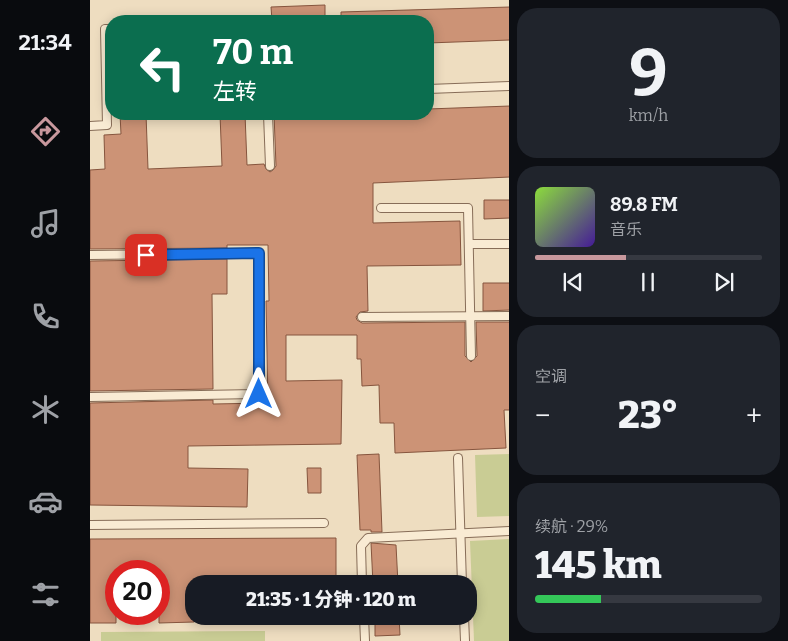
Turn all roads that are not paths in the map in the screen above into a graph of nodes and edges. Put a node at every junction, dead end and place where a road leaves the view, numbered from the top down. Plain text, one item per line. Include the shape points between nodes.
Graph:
1 (509, 86) edge
2 (434, 89) edge
3 (107, 120) edge
4 (268, 120) edge
5 (90, 126) edge
6 (270, 166) dead end
7 (380, 208) dead end
8 (469, 244) junction
9 (509, 244) edge
10 (90, 255) edge
11 (470, 316) junction
12 (509, 316) edge
13 (362, 317) dead end
14 (470, 356) dead end
15 (90, 397) edge
16 (458, 458) dead end
17 (324, 522) dead end
18 (90, 525) edge
19 (509, 531) edge
20 (461, 533) junction
21 (362, 575) edge
22 (462, 575) edge
23 (364, 625) edge
24 (464, 625) edge
25 (365, 641) edge
26 (465, 641) edge

1 - 2 lane
3 - 5 lane via 107,125
4 - 6 lane
7 - 8 lane via 468,208
8 - 9 lane
8 - 11 lane
10 - 15 lane via 259,253 259,394
11 - 12 lane
11 - 13 lane
11 - 14 lane
16 - 20 lane
17 - 18 lane
19 - 20 lane
20 - 21 lane via 368,538 361,546
20 - 22 lane
23 - 25 lane
24 - 26 lane

